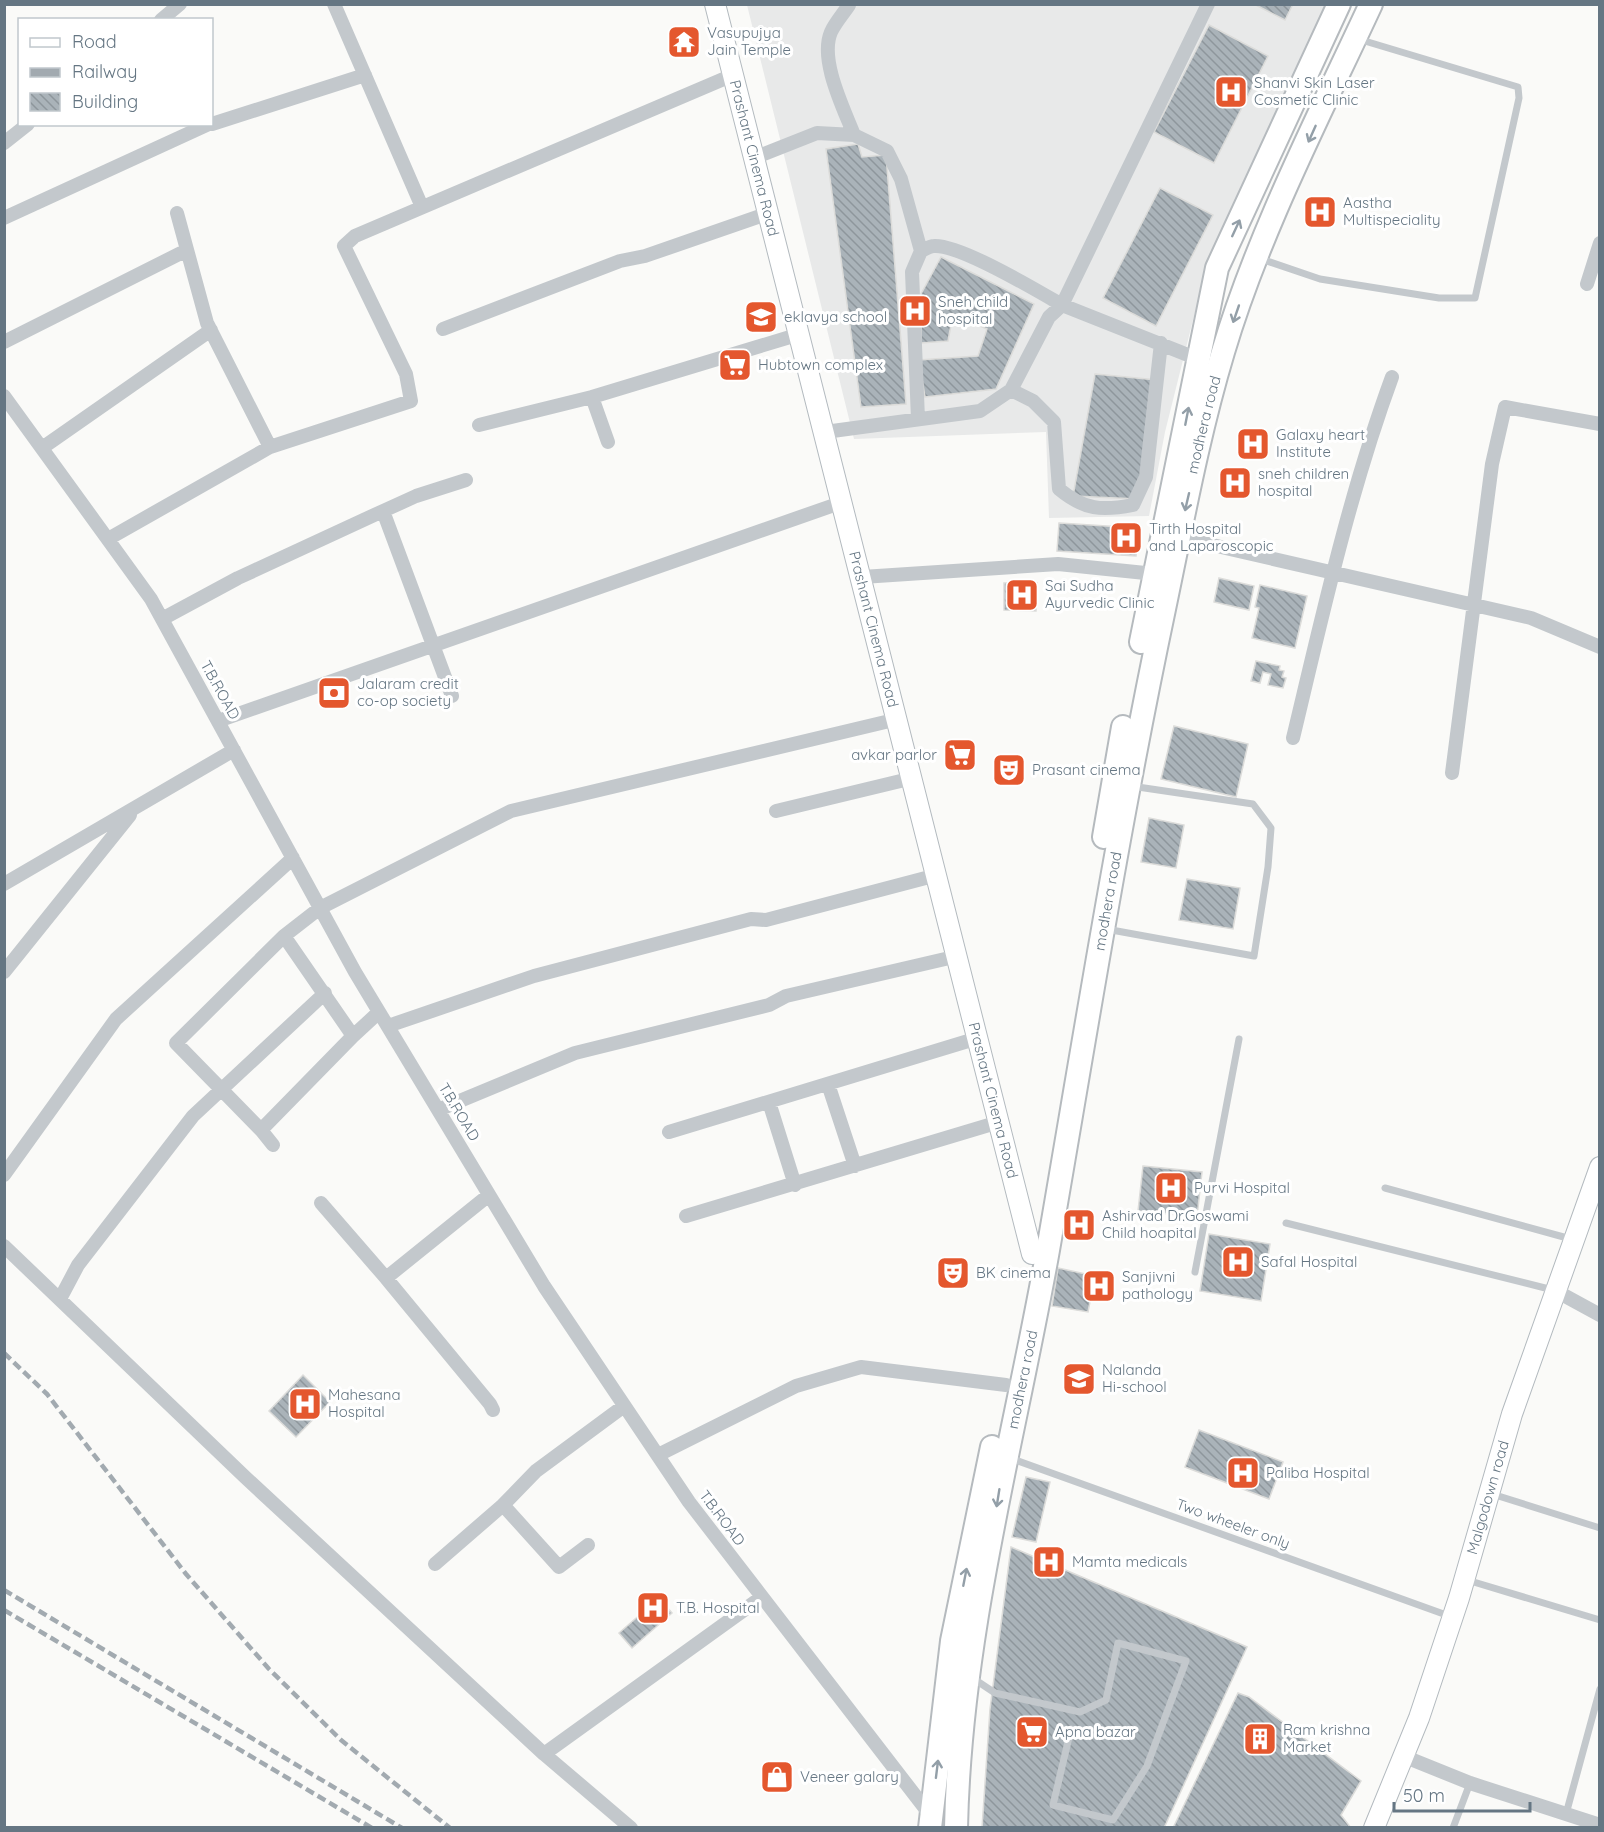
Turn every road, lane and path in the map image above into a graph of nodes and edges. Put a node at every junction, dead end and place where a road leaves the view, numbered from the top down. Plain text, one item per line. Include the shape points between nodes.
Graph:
1 (180, 4) edge
2 (334, 4) edge
3 (715, 4) edge
4 (1208, 4) edge
5 (1339, 4) edge
6 (1371, 4) edge
7 (849, 5) edge
8 (163, 18) edge
9 (1355, 39) junction
10 (364, 75) junction
11 (733, 75) junction
12 (213, 123) edge
13 (25, 126) edge
14 (206, 126) edge
15 (854, 135) junction
16 (4, 143) edge
17 (754, 158) junction
18 (422, 207) junction
19 (177, 213) dead end
20 (768, 213) junction
21 (4, 218) edge
22 (1599, 243) edge
23 (187, 250) junction
24 (921, 250) junction
25 (1256, 257) junction
26 (1587, 284) dead end
27 (1062, 305) junction
28 (443, 329) dead end
29 (211, 330) junction
30 (800, 334) junction
31 (4, 342) edge
32 (1161, 343) junction
33 (1198, 359) junction
34 (1392, 377) dead end
35 (1011, 390) junction
36 (4, 396) edge
37 (592, 397) junction
38 (918, 419) junction
39 (1599, 424) edge
40 (479, 425) dead end
41 (825, 432) junction
42 (608, 442) dead end
43 (270, 447) junction
44 (42, 448) junction
45 (466, 480) dead end
46 (843, 502) junction
47 (383, 511) junction
48 (1171, 535) junction
49 (108, 539) junction
50 (1333, 572) junction
51 (1155, 574) junction
52 (862, 577) junction
53 (1474, 604) junction
54 (162, 619) junction
55 (433, 645) junction
56 (1599, 647) edge
57 (452, 696) dead end
58 (898, 719) junction
59 (218, 721) junction
60 (1293, 738) dead end
61 (234, 750) junction
62 (1452, 773) dead end
63 (913, 778) junction
64 (1128, 785) junction
65 (135, 808) junction
66 (776, 811) dead end
67 (293, 858) junction
68 (937, 875) junction
69 (4, 884) edge
70 (320, 908) junction
71 (1103, 928) junction
72 (284, 936) junction
73 (958, 957) junction
74 (4, 972) edge
75 (325, 993) junction
76 (379, 1012) junction
77 (388, 1026) junction
78 (353, 1036) junction
79 (978, 1038) junction
80 (1239, 1039) dead end
81 (828, 1084) junction
82 (222, 1088) junction
83 (769, 1102) junction
84 (438, 1110) junction
85 (999, 1122) junction
86 (261, 1130) junction
87 (669, 1132) dead end
88 (273, 1145) dead end
89 (855, 1166) junction
90 (1599, 1167) edge
91 (4, 1176) edge
92 (795, 1185) junction
93 (1385, 1188) dead end
94 (489, 1196) junction
95 (321, 1203) dead end
96 (686, 1216) dead end
97 (1286, 1223) dead end
98 (1574, 1240) junction
99 (4, 1246) edge
100 (1032, 1254) junction
101 (1196, 1272) dead end
102 (386, 1278) junction
103 (1556, 1291) junction
104 (60, 1299) junction
105 (1599, 1315) edge
106 (1005, 1384) junction
107 (624, 1406) junction
108 (493, 1410) dead end
109 (658, 1455) junction
110 (1005, 1456) junction
111 (1489, 1493) junction
112 (503, 1505) junction
113 (1599, 1528) edge
114 (588, 1545) dead end
115 (435, 1564) dead end
116 (1464, 1580) junction
117 (762, 1598) junction
118 (1452, 1617) junction
119 (1599, 1620) edge
120 (969, 1676) junction
121 (1599, 1689) edge
122 (1071, 1729) dead end
123 (544, 1754) junction
124 (1403, 1756) junction
125 (1470, 1783) junction
126 (1566, 1814) junction
127 (930, 1822) edge
128 (1599, 1825) edge
129 (631, 1827) edge
130 (956, 1827) edge
131 (1374, 1827) edge
132 (1453, 1827) edge

1 - 8 street
2 - 10 street
3 - 11 street, Prashant Cinema Road
4 - 27 street
33 -> 5 main road via 1217,268
6 - 9 main road, modhera road
7 - 15 street via 830,33 829,52 834,85
9 -> 25 main road, modhera road
9 - 25 lane via 1518,87 1519,98 1474,298 1439,298 1320,279
10 - 12 street
10 - 18 street
11 - 17 street, Prashant Cinema Road
11 - 18 street
13 - 16 street
14 - 21 street
15 - 17 street via 817,133
15 - 24 street via 887,151 901,179
17 - 20 street, Prashant Cinema Road
18 - 43 street via 344,246 406,374 411,401
19 - 23 street
20 - 28 street via 620,261
20 - 30 street, Prashant Cinema Road
22 - 26 street
23 - 29 street
23 - 31 street
24 - 27 street via 935,246 951,249 1001,270
24 - 38 street via 912,272
25 -> 48 main road, modhera road via 1223,352
27 - 32 street
27 - 35 street via 1049,316
29 - 43 street
29 - 44 street
30 - 37 street
30 - 41 street, Prashant Cinema Road
32 - 33 street
32 - 35 street via 1146,477 1133,506 1107,510 1075,503 1059,489 1054,422 1033,402
48 -> 33 main road
34 - 50 street via 1372,431
35 - 38 street via 980,411
36 - 44 street, T.B.ROAD
37 - 40 street
37 - 42 street
38 - 41 street
39 - 53 street via 1505,407 1492,464
41 - 46 street, Prashant Cinema Road
43 - 49 street
44 - 49 street, T.B.ROAD
45 - 47 street
46 - 52 street, Prashant Cinema Road
46 - 55 street
47 - 54 street via 238,578
47 - 55 street
48 - 50 street
48 - 51 main road
48 - 64 main road, modhera road
49 - 54 street, T.B.ROAD
50 - 53 street
50 - 60 street
51 - 52 street via 1058,564
51 - 100 main road via 1117,760
52 - 58 street, Prashant Cinema Road
53 - 56 street via 1531,618
53 - 62 street
54 - 59 street, T.B.ROAD
55 - 57 street
55 - 59 street
58 - 63 street, Prashant Cinema Road
58 - 70 street via 511,810
59 - 61 street, T.B.ROAD
61 - 65 street
61 - 67 street, T.B.ROAD
63 - 66 street
63 - 68 street, Prashant Cinema Road
64 - 71 main road, modhera road
64 - 71 lane via 1253,804 1271,828 1254,956
65 - 69 street
65 - 74 street
67 - 70 street, T.B.ROAD
67 - 91 street via 116,1019
68 - 73 street, Prashant Cinema Road
68 - 77 street via 534,976
70 - 72 street
70 - 76 street, T.B.ROAD
71 - 110 main road, modhera road via 1040,1290
72 - 75 street
72 - 82 street via 176,1043
73 - 79 street, Prashant Cinema Road
73 - 84 street via 786,996 769,1005 575,1053
75 - 78 street
75 - 82 street
76 - 77 street, T.B.ROAD
76 - 78 street
77 - 84 street, T.B.ROAD
78 - 86 street
79 - 81 street
79 - 85 street, Prashant Cinema Road
80 - 101 lane
81 - 83 street
81 - 89 street
82 - 86 street
82 - 104 street via 194,1116 78,1265
83 - 87 street
83 - 92 street
84 - 94 street, T.B.ROAD
85 - 89 street
85 - 100 street, Prashant Cinema Road
86 - 88 street
89 - 92 street
90 - 98 street, Malgodown road
92 - 96 street
93 - 98 lane
94 - 102 street
94 - 107 street, T.B.ROAD
95 - 102 street
97 - 103 lane
98 - 103 street, Malgodown road
99 - 104 street
100 - 106 main road
102 - 108 street
103 - 105 street
103 - 111 street, Malgodown road via 1512,1414
104 - 123 street
106 - 109 street via 861,1367 796,1386
127 -> 106 main road via 952,1641
107 - 109 street, T.B.ROAD
107 - 112 street via 536,1471
109 - 117 street, T.B.ROAD
110 - 118 lane, Two wheeler only
110 -> 120 main road, modhera road
111 - 113 lane
111 - 116 street, Malgodown road
112 - 114 street via 559,1567
112 - 115 street
116 - 118 street, Malgodown road
116 - 119 lane
117 - 123 street
117 - 127 street, T.B.ROAD
118 - 124 street, Malgodown road
120 - 122 lane via 994,1693 1080,1712 1106,1700 1119,1643 1186,1661 1147,1766 1113,1820 1053,1805
120 - 130 main road, modhera road via 958,1761
121 - 126 lane
123 - 129 street
124 - 125 street
124 - 131 street, Malgodown road
125 - 126 street
125 - 132 lane
126 - 128 street

